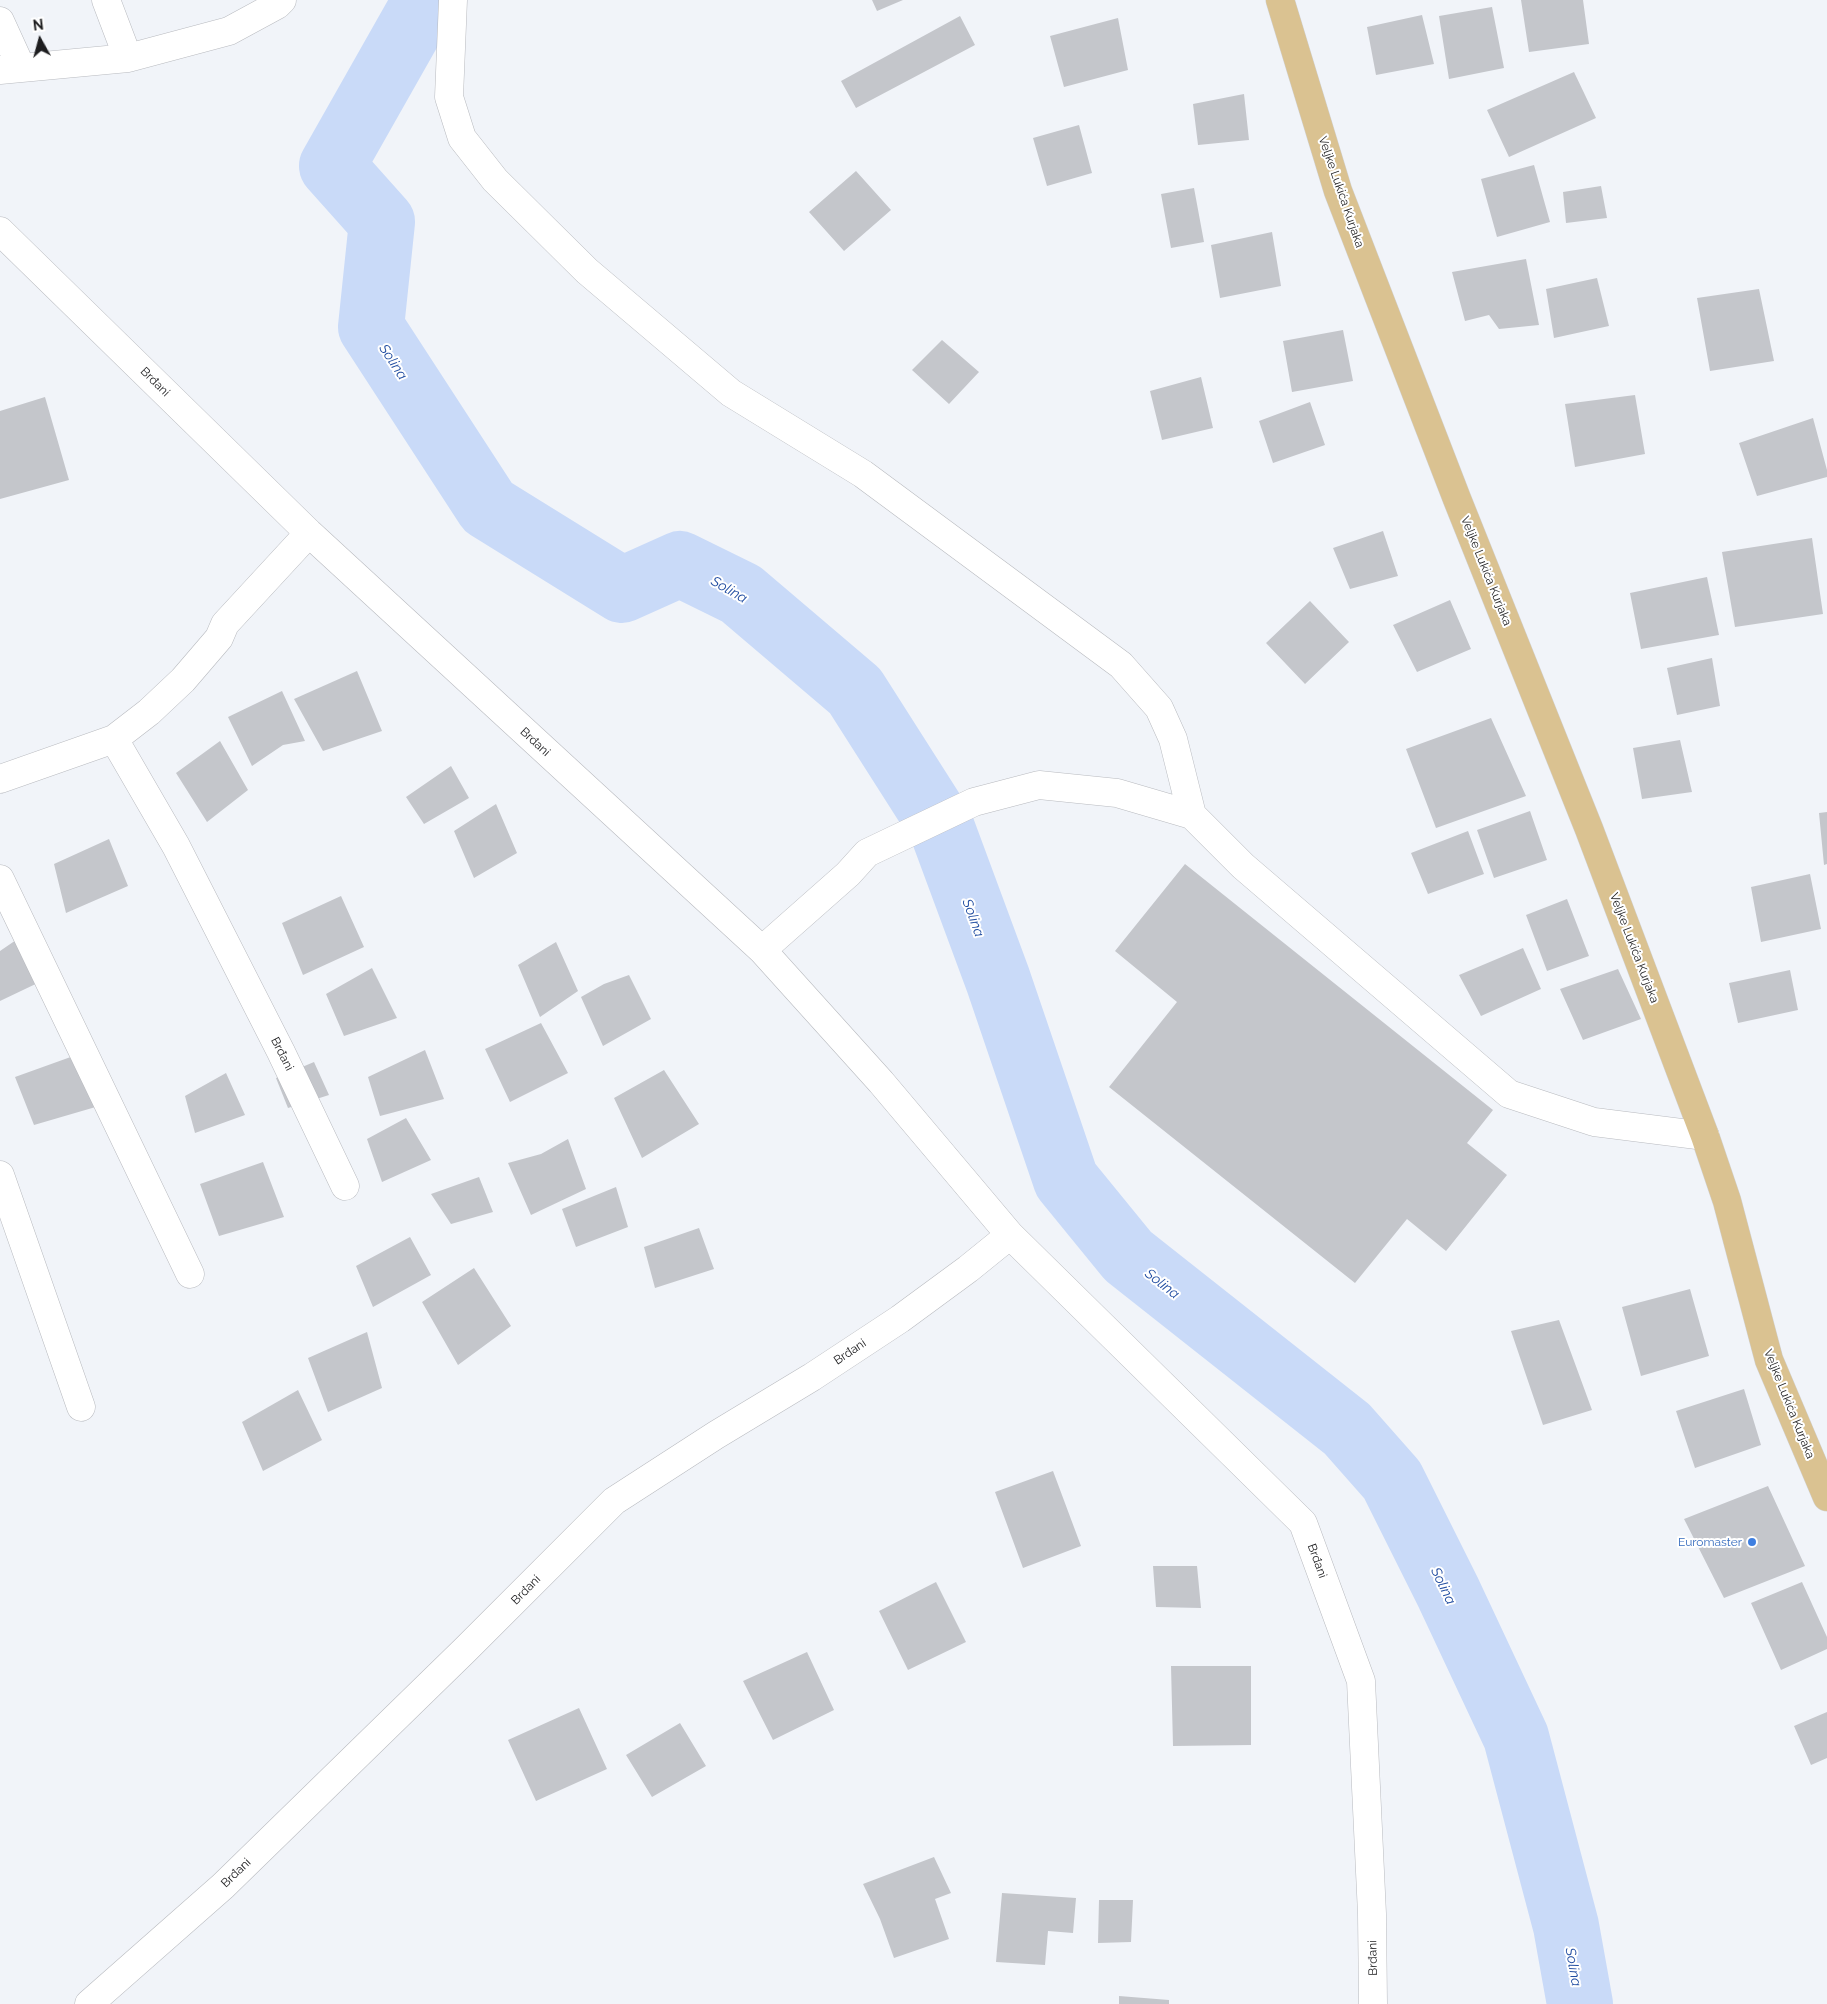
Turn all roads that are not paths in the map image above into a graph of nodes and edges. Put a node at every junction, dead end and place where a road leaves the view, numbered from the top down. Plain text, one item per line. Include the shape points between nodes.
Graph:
1 (106, 0) edge
2 (282, 0) edge
3 (453, 0) edge
4 (1280, 0) edge
5 (0, 21) edge
6 (128, 58) junction
7 (10, 68) edge
8 (0, 231) edge
9 (308, 533) junction
10 (114, 739) junction
11 (0, 779) edge
12 (1192, 815) junction
13 (0, 879) edge
14 (762, 950) junction
15 (1705, 1136) junction
16 (0, 1175) edge
17 (345, 1186) dead end
18 (1010, 1235) junction
19 (190, 1274) dead end
20 (81, 1407) dead end
21 (1827, 1497) edge
22 (89, 2004) edge
23 (1374, 2004) edge

1 - 6 street
2 - 6 street via 229,31
3 - 12 street via 449,97 462,138 495,180 587,270 731,393 863,474 1121,665 1159,708 1173,739
4 - 15 main road, Veljke Lukića Kurjaka via 1338,191 1589,829
5 - 7 street
6 - 7 street
8 - 9 street, Brđani
9 - 10 street via 225,624 219,638 182,680 149,712
9 - 14 street, Brđani
10 - 11 street
10 - 17 street, Brđani via 176,846
12 - 14 street via 1117,794 1039,785 974,802 867,853 848,874
12 - 15 street via 1243,866 1510,1094 1594,1122
13 - 19 street
14 - 18 street, Brđani via 881,1082
15 - 21 main road, Veljke Lukića Kurjaka via 1727,1201 1769,1360
16 - 20 street
18 - 22 street, Brđani via 900,1319 614,1502 223,1886
18 - 23 street, Brđani via 1303,1523 1361,1681

